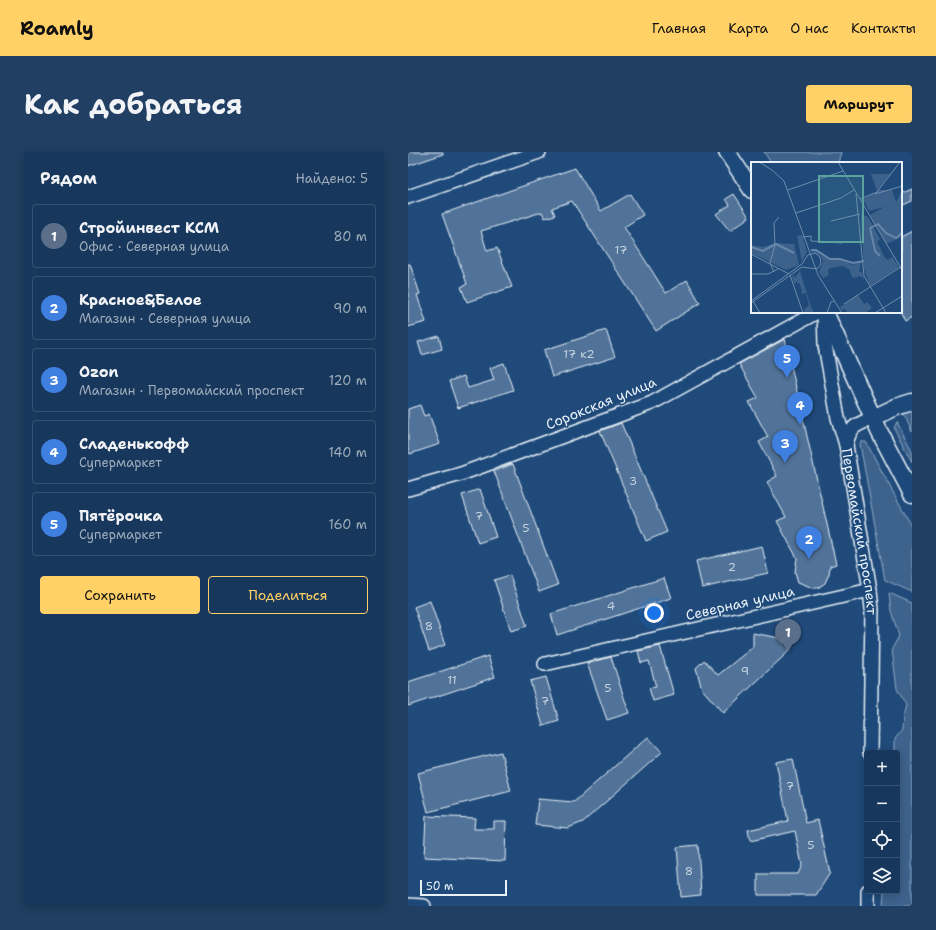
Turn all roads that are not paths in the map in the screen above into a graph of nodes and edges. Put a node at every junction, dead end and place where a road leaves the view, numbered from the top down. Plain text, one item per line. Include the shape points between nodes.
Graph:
1 (539, 152) edge
2 (727, 152) edge
3 (751, 188) edge
4 (408, 197) edge
5 (816, 313) edge
6 (824, 313) edge
7 (824, 313) edge
8 (912, 402) edge
9 (873, 418) junction
10 (846, 445) junction
11 (408, 490) edge
12 (912, 494) edge
13 (870, 590) junction
14 (545, 664) dead end
15 (870, 750) edge
16 (868, 894) edge
17 (408, 905) edge
18 (424, 906) edge
19 (868, 906) edge

1 - 4 street
2 - 3 main road
5 - 11 street, Сорокская улица via 652,402 461,474
6 - 9 main road, Первомайский проспект
7 - 10 street, Первомайский проспект via 825,345 838,418
8 - 9 main road
9 - 10 street via 853,427
9 - 12 main road, Первомайский проспект
10 - 13 street, Первомайский проспект
13 - 14 street, Северная улица
13 - 15 street, Первомайский проспект
16 - 19 street
17 - 18 street

